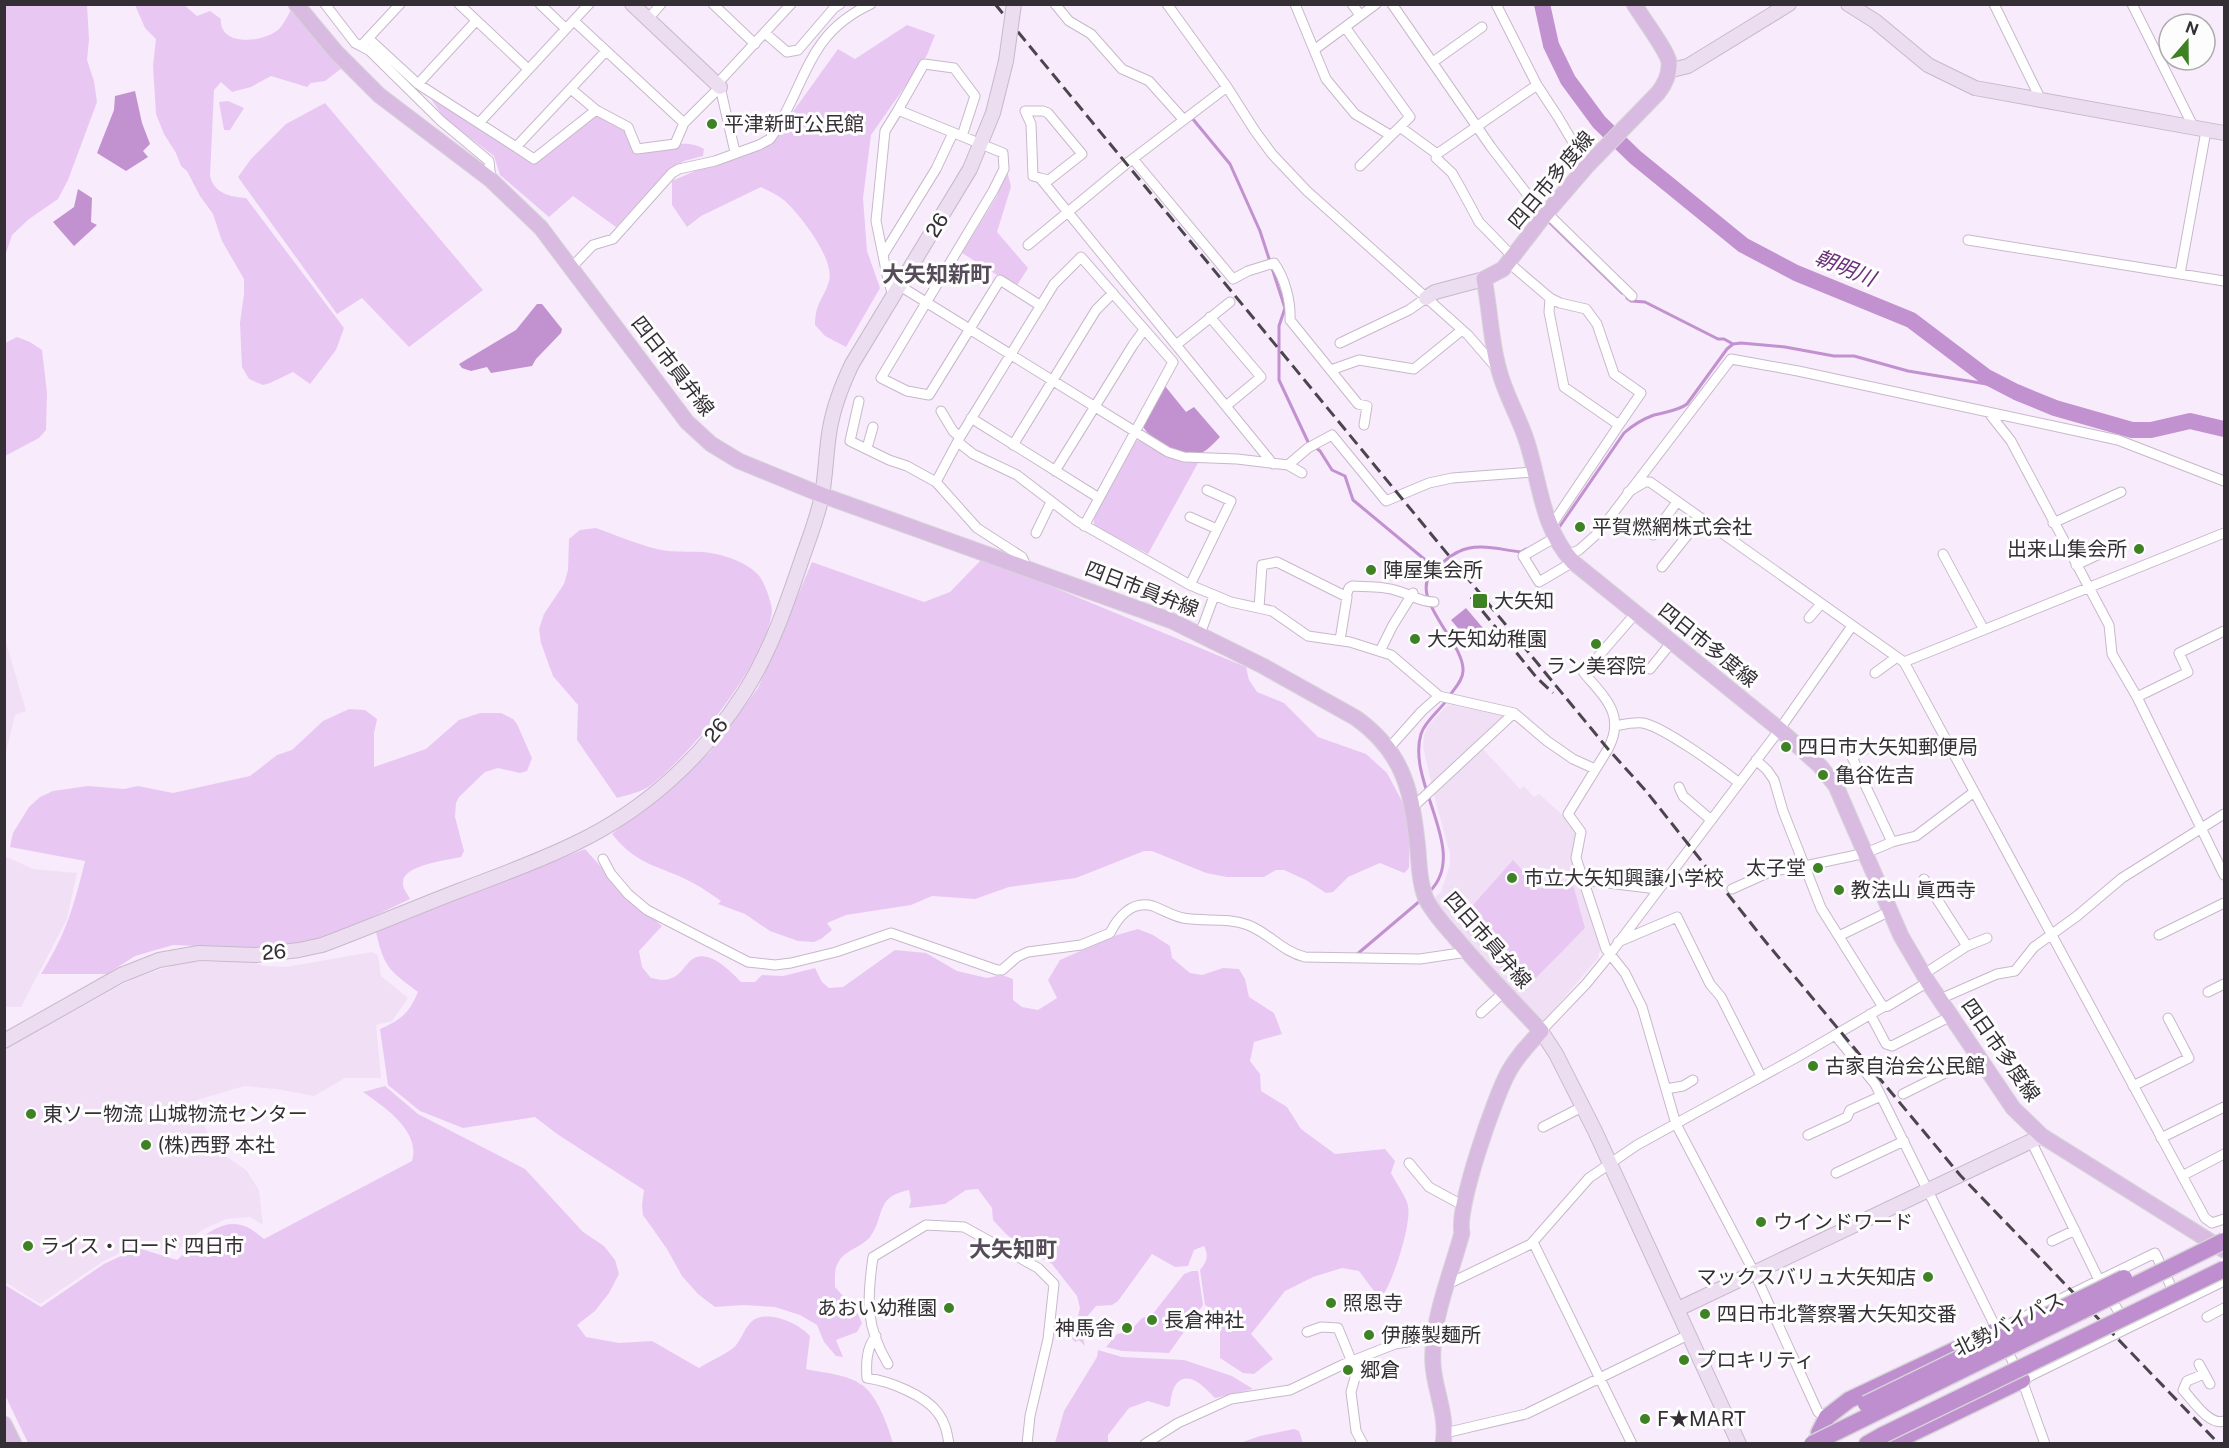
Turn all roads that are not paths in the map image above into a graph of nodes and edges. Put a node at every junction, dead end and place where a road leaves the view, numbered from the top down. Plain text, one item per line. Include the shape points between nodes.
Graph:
1 (296, 4) edge
2 (400, 4) edge
3 (459, 4) edge
4 (540, 4) edge
5 (589, 4) edge
6 (632, 4) edge
7 (661, 4) edge
8 (791, 4) edge
9 (840, 4) edge
10 (871, 4) edge
11 (1014, 4) edge
12 (1055, 4) edge
13 (1167, 4) edge
14 (1294, 4) edge
15 (1353, 4) edge
16 (1376, 4) edge
17 (1392, 4) edge
18 (1496, 4) edge
19 (1634, 4) edge
20 (1790, 4) edge
21 (1848, 4) edge
22 (1994, 4) edge
23 (2132, 4) edge
24 (324, 5) edge
25 (719, 7) edge
26 (1360, 15) junction
27 (648, 19) junction
28 (476, 21) junction
29 (574, 21) junction
30 (1345, 27) junction
31 (1482, 27) dead end
32 (566, 29) junction
33 (765, 33) junction
34 (368, 38) junction
35 (755, 44) junction
36 (361, 46) junction
37 (1314, 50) junction
38 (606, 51) junction
39 (1433, 62) junction
40 (528, 69) junction
41 (1668, 71) junction
42 (417, 84) junction
43 (718, 85) junction
44 (1537, 85) junction
45 (1227, 87) junction
46 (571, 89) junction
47 (2041, 100) junction
48 (596, 110) junction
49 (898, 110) junction
50 (1183, 119) junction
51 (479, 123) junction
52 (684, 123) junction
53 (1478, 126) junction
54 (1400, 127) junction
55 (2200, 129) junction
56 (2224, 133) edge
57 (957, 134) junction
58 (1390, 135) junction
59 (981, 144) junction
60 (516, 147) junction
61 (735, 152) junction
62 (1437, 154) junction
63 (1133, 159) junction
64 (1589, 164) junction
65 (1360, 166) dead end
66 (1040, 178) junction
67 (491, 180) junction
68 (1067, 213) junction
69 (1545, 215) junction
70 (1968, 240) dead end
71 (1028, 245) dead end
72 (883, 255) junction
73 (1511, 260) junction
74 (570, 269) junction
75 (2180, 274) junction
76 (1484, 279) junction
77 (2224, 281) edge
78 (896, 291) junction
79 (1113, 293) junction
80 (1632, 296) dead end
81 (1426, 298) junction
82 (1550, 298) junction
83 (1230, 302) dead end
84 (926, 303) junction
85 (1041, 306) junction
86 (1210, 317) junction
87 (970, 330) junction
88 (1144, 330) junction
89 (1462, 330) junction
90 (1340, 342) dead end
91 (1176, 345) junction
92 (1010, 355) junction
93 (1498, 369) junction
94 (1331, 370) junction
95 (1052, 381) junction
96 (859, 401) dead end
97 (1226, 406) junction
98 (1095, 407) junction
99 (941, 411) dead end
100 (1989, 413) junction
101 (971, 418) junction
102 (1364, 425) dead end
103 (1619, 425) junction
104 (873, 427) dead end
105 (1135, 432) junction
106 (959, 439) junction
107 (1013, 445) junction
108 (867, 448) junction
109 (1273, 464) junction
110 (1288, 465) junction
111 (1055, 471) junction
112 (1534, 472) junction
113 (1302, 473) dead end
114 (2224, 481) edge
115 (936, 482) junction
116 (1207, 490) dead end
117 (1628, 492) junction
118 (2121, 492) dead end
119 (822, 495) junction
120 (1099, 498) junction
121 (1051, 502) junction
122 (1677, 502) junction
123 (1190, 516) dead end
124 (1701, 518) junction
125 (2054, 523) junction
126 (1084, 526) junction
127 (1217, 529) junction
128 (1553, 532) junction
129 (1036, 533) dead end
130 (2224, 533) edge
131 (1653, 535) dead end
132 (2119, 545) dead end
133 (1943, 554) dead end
134 (1570, 559) junction
135 (2076, 565) junction
136 (1662, 567) dead end
137 (1027, 568) junction
138 (1190, 585) junction
139 (2089, 587) junction
140 (1412, 594) junction
141 (1214, 596) junction
142 (1346, 596) junction
143 (1434, 602) dead end
144 (1821, 604) junction
145 (1259, 608) junction
146 (1635, 614) junction
147 (1809, 618) dead end
148 (1852, 626) junction
149 (1984, 630) junction
150 (2224, 631) edge
151 (1200, 634) junction
152 (1340, 640) junction
153 (1671, 643) junction
154 (1380, 651) junction
155 (1900, 660) junction
156 (1650, 669) dead end
157 (1875, 674) dead end
158 (1440, 696) junction
159 (2137, 697) junction
160 (1514, 713) junction
161 (1615, 726) junction
162 (1779, 729) junction
163 (1389, 748) junction
164 (1866, 749) dead end
165 (1756, 760) junction
166 (1595, 769) junction
167 (1738, 783) junction
168 (1679, 787) dead end
169 (1974, 792) junction
170 (1418, 802) junction
171 (2224, 814) edge
172 (1710, 819) junction
173 (2201, 828) junction
174 (1892, 842) junction
175 (1866, 853) junction
176 (603, 859) dead end
177 (1805, 866) junction
178 (2224, 875) edge
179 (1924, 879) dead end
180 (1584, 880) junction
181 (1657, 889) junction
182 (1732, 890) dead end
183 (2224, 903) edge
184 (1890, 911) junction
185 (2052, 934) junction
186 (2159, 935) dead end
187 (1839, 936) junction
188 (1987, 938) dead end
189 (1617, 942) junction
190 (1967, 946) junction
191 (1467, 952) junction
192 (1609, 955) junction
193 (1926, 978) junction
194 (2224, 984) edge
195 (1504, 992) junction
196 (2208, 992) dead end
197 (1940, 999) junction
198 (1883, 1006) junction
199 (1481, 1013) dead end
200 (1870, 1014) junction
201 (1951, 1016) junction
202 (2168, 1018) dead end
203 (1541, 1031) junction
204 (1835, 1035) junction
205 (4, 1041) edge
206 (1978, 1056) junction
207 (1761, 1076) junction
208 (1693, 1080) dead end
209 (2133, 1086) junction
210 (1666, 1089) junction
211 (1903, 1094) dead end
212 (1881, 1096) junction
213 (1582, 1107) junction
214 (2224, 1107) edge
215 (1676, 1124) junction
216 (1543, 1127) dead end
217 (1808, 1136) dead end
218 (2036, 1138) junction
219 (2161, 1138) junction
220 (1904, 1141) junction
221 (2224, 1154) edge
222 (1409, 1163) dead end
223 (1609, 1164) junction
224 (1836, 1173) dead end
225 (2182, 1176) junction
226 (1929, 1189) junction
227 (1464, 1206) junction
228 (2193, 1217) junction
229 (2224, 1219) edge
230 (2224, 1229) edge
231 (2075, 1230) junction
232 (2052, 1241) dead end
233 (1533, 1242) junction
234 (2224, 1248) edge
235 (2224, 1269) edge
236 (1755, 1274) junction
237 (2167, 1277) junction
238 (2099, 1280) junction
239 (2224, 1281) edge
240 (1448, 1284) junction
241 (2179, 1303) junction
242 (2224, 1308) edge
243 (1678, 1309) junction
244 (2207, 1317) dead end
245 (2129, 1327) junction
246 (1997, 1330) junction
247 (1307, 1332) dead end
248 (1690, 1334) junction
249 (876, 1336) junction
250 (1434, 1337) junction
251 (1352, 1362) junction
252 (888, 1364) dead end
253 (2199, 1364) dead end
254 (2204, 1374) junction
255 (1600, 1378) junction
256 (2022, 1380) junction
257 (2210, 1384) dead end
258 (1827, 1417) junction
259 (2224, 1421) edge
260 (4, 1424) edge
261 (1444, 1438) edge
262 (1815, 1438) edge
263 (1887, 1439) edge
264 (14, 1443) edge
265 (949, 1443) edge
266 (1027, 1443) edge
267 (1145, 1443) edge
268 (1364, 1443) edge
269 (1632, 1443) edge
270 (1739, 1443) edge
271 (1804, 1443) edge
272 (1867, 1443) edge
273 (2045, 1443) edge

1 - 67 main road, 四日市員弁線 via 379,95
2 - 34 street
3 - 28 street
4 - 32 street
5 - 29 street
6 - 27 street
7 - 27 street
8 - 33 street
9 - 33 street via 798,50 787,52
10 - 61 street via 845,18 818,48 770,139
11 - 59 street, 26, bridge via 1006,61
12 - 50 street via 1070,21 1092,34 1122,69 1149,81
13 - 45 street
14 - 37 street
15 - 26 street
16 - 26 street
17 - 39 street
18 - 44 street
19 - 41 main road via 1668,57
20 - 41 street via 1688,66
21 - 47 street via 1947,75 1975,88
22 - 47 street
23 - 55 street
24 - 36 street
25 - 35 street
26 - 30 street
27 - 43 street
28 - 40 street
28 - 42 street
29 - 32 street
29 - 38 street
30 - 37 street
30 - 54 street via 1410,117
31 - 39 street
32 - 40 street
33 - 35 street
34 - 36 street
34 - 42 street
35 - 43 street
36 - 67 street via 489,161
37 - 58 street via 1326,79 1355,114
38 - 46 street
38 - 52 street
39 - 53 street
40 - 51 street
41 - 64 main road, 四日市多度線 via 1658,93
42 - 51 street
43 - 52 street
43 - 61 street
44 - 53 street
44 - 64 street
45 - 50 street
45 - 81 street via 1272,154 1307,191
46 - 48 street
46 - 60 street
47 - 55 street
48 - 52 street via 628,127 637,149 675,144
48 - 60 street via 534,159
49 - 57 street
49 - 57 street via 924,64 954,68 975,96
49 - 72 street via 885,131 876,221
50 - 63 street
51 - 60 street
53 - 62 street
53 - 69 street
54 - 58 street
54 - 62 street
55 - 56 street
55 - 75 street
57 - 59 street
57 - 72 street
58 - 65 street
59 - 78 street, 26 via 956,196
59 - 84 street via 1003,153 1004,169
61 - 74 street via 672,173 613,239 593,245
62 - 73 street via 1479,222
63 - 68 street
63 - 94 street via 1233,279 1270,264 1278,269 1291,307 1290,320
64 - 69 main road, 四日市多度線
66 - 66 street via 1033,176 1030,124 1025,111 1048,113 1082,154 1049,180
66 - 68 street
67 - 74 main road, 四日市員弁線 via 541,228
68 - 71 street
68 - 91 street
69 - 73 main road, 四日市多度線
69 - 80 street
70 - 75 street
72 - 78 street
73 - 76 main road, 四日市多度線
73 - 82 street
74 - 119 main road, 四日市員弁線 via 687,422 711,444 739,461
75 - 77 street
76 - 81 street
76 - 93 main road, 四日市多度線
78 - 84 street
78 - 119 street, 26 via 840,390 830,427
79 - 85 street via 1081,257 1054,284
79 - 88 street
79 - 95 street via 1096,310
81 - 89 street
81 - 90 street
82 - 103 street via 1549,312 1564,387
82 - 103 street via 1586,309 1597,324 1614,374 1641,393
83 - 86 street
84 - 87 street
84 - 87 street via 881,378 907,392 929,395
85 - 87 street via 1000,280
85 - 92 street
86 - 91 street
86 - 97 street via 1261,377
87 - 92 street
88 - 98 street
88 - 105 street via 1173,362
89 - 93 street
89 - 94 street via 1414,369 1359,360
91 - 97 street
92 - 95 street
92 - 101 street
93 - 112 main road, 四日市多度線 via 1526,440
94 - 102 street via 1358,404 1367,406
95 - 98 street
95 - 107 street
96 - 108 street via 850,441
97 - 109 street
98 - 105 street
98 - 111 street
99 - 106 street
100 - 114 street via 2118,440
100 - 117 street via 1731,360
100 - 125 street via 2011,441
101 - 106 street
101 - 107 street
103 - 128 street
104 - 108 street
105 - 109 street via 1178,456
105 - 120 street
106 - 115 street
106 - 121 street via 973,454 1017,475
107 - 111 street
108 - 115 street
109 - 110 street
110 - 112 street via 1332,435 1386,501 1452,478
110 - 113 street
111 - 120 street
112 - 128 main road, 四日市多度線
115 - 137 street via 977,528 1022,557
116 - 127 street via 1231,501
117 - 122 street via 1647,481
117 - 134 street via 1598,533
118 - 125 street
119 - 137 main road, 四日市員弁線
119 - 205 street, 26 via 780,622 745,691 698,753 632,811 578,843 322,945 256,955 199,953 139,967
120 - 126 street
121 - 126 street
121 - 129 street
122 - 124 street
122 - 131 street
123 - 127 street
124 - 136 street
124 - 144 street
125 - 135 street
126 - 138 street
127 - 138 street
128 - 134 main road, 四日市多度線
128 - 134 street via 1523,556 1539,582
130 - 139 street
132 - 135 street
133 - 149 street
134 - 146 main road, 四日市多度線
135 - 139 street
137 - 151 main road, 四日市員弁線
138 - 141 street
139 - 149 street
139 - 159 street via 2109,626 2112,654
140 - 142 street via 1383,587 1352,586
140 - 143 street via 1422,602
140 - 154 street
141 - 145 street
141 - 151 street
142 - 145 street via 1277,562 1262,565
142 - 152 street
144 - 147 street
144 - 148 street
145 - 152 street via 1272,611 1308,636
146 - 153 main road, 四日市多度線
146 - 161 street via 1584,673 1612,708
148 - 155 street
148 - 162 street
149 - 155 street
150 - 159 street via 2179,653 2188,672
151 - 163 main road, 四日市員弁線 via 1341,708 1366,724
152 - 154 street
153 - 156 street
153 - 162 main road, 四日市多度線
154 - 158 street via 1395,658
155 - 157 street
155 - 169 street
158 - 160 street
158 - 163 street
159 - 173 street
160 - 166 street via 1573,759
160 - 170 street
161 - 166 street via 1612,741
161 - 167 street via 1650,725
162 - 165 street
162 - 175 main road, 四日市多度線 via 1836,786
163 - 170 main road, 四日市員弁線
164 - 174 street via 1852,757
165 - 167 street
165 - 177 street via 1774,780
166 - 180 street via 1568,814 1581,832 1576,858
167 - 172 street
168 - 172 street via 1683,796
169 - 174 street via 1917,836
169 - 185 street
170 - 191 main road, 四日市員弁線 via 1424,893
171 - 173 street
172 - 181 street
173 - 178 street
173 - 185 street via 2122,878
174 - 175 street
175 - 177 street
175 - 184 main road, 四日市多度線
176 - 191 street via 611,874 646,910 743,959 761,964 822,956 891,933 1002,970 1029,952 1081,945 1110,933 1125,911 1144,905 1183,918 1225,920 1249,926 1293,954 1305,957 1420,959
177 - 182 street via 1772,870
177 - 187 street via 1821,908
179 - 190 street
180 - 181 street
180 - 192 street
181 - 189 street
183 - 186 street
184 - 187 street
184 - 193 main road, 四日市多度線
185 - 197 street via 2034,947 2015,971 1997,974
185 - 209 street
187 - 198 street
188 - 190 street
189 - 192 street
189 - 207 street via 1677,917
190 - 193 street
191 - 195 main road, 四日市員弁線
192 - 203 street
192 - 210 street via 1625,973 1642,1007
193 - 197 main road, 四日市多度線
193 - 198 street
194 - 196 street
195 - 199 street
195 - 203 main road, 四日市員弁線
197 - 201 main road, 四日市多度線
198 - 200 street
200 - 201 street via 1886,1044 1892,1046
200 - 204 street
201 - 206 main road, 四日市多度線
202 - 209 street via 2188,1058
203 - 213 street
203 - 227 main road via 1522,1051 1503,1083 1480,1144
204 - 207 street
204 - 212 street
206 - 211 street
206 - 218 main road, 四日市多度線
207 - 215 street
208 - 210 street
209 - 219 street
210 - 215 street
212 - 217 street
212 - 220 street
213 - 216 street
213 - 223 street
214 - 219 street
215 - 223 street
215 - 236 street
218 - 226 street
218 - 228 main road, 四日市多度線
218 - 231 street
219 - 225 street
220 - 224 street
220 - 226 street
221 - 225 street
222 - 227 street via 1429,1187
223 - 233 street via 1589,1178
223 - 243 street
225 - 228 street
226 - 236 street
226 - 246 street
227 - 240 main road via 1462,1233
228 - 229 street via 2216,1223
228 - 234 main road, 四日市多度線
230 - 262 highway, bridge via 1866,1404
231 - 232 street
231 - 238 street
233 - 240 street
233 - 255 street
234 - 237 street
234 - 262 highway, 北勢バイパス, bridge
235 - 263 highway, bridge
236 - 243 street
236 - 258 street via 1818,1412
237 - 238 street via 2155,1253
237 - 241 street
238 - 245 street
238 - 246 street
239 - 241 street
240 - 250 main road
241 - 245 street
242 - 244 street
243 - 248 street
245 - 256 street
246 - 256 street
246 - 258 highway via 1849,1400
247 - 251 street via 1321,1327 1338,1328
248 - 255 street
248 - 270 street
249 - 252 street
249 - 265 street via 866,1364 867,1378 891,1383 932,1405 947,1429
249 - 266 street via 868,1315 873,1257 926,1225 964,1227 1038,1268 1054,1284 1048,1339
250 - 251 street via 1395,1344
250 - 261 main road via 1433,1366
251 - 267 street via 1290,1390 1231,1399
251 - 268 street via 1358,1367 1351,1392 1354,1422
253 - 254 street
254 - 257 street
254 - 259 street via 2187,1381 2183,1390 2213,1422
255 - 261 street via 1526,1414
255 - 269 street
256 - 263 highway
256 - 273 street
258 - 262 highway
260 - 264 main road
262 - 271 highway
263 - 272 highway

